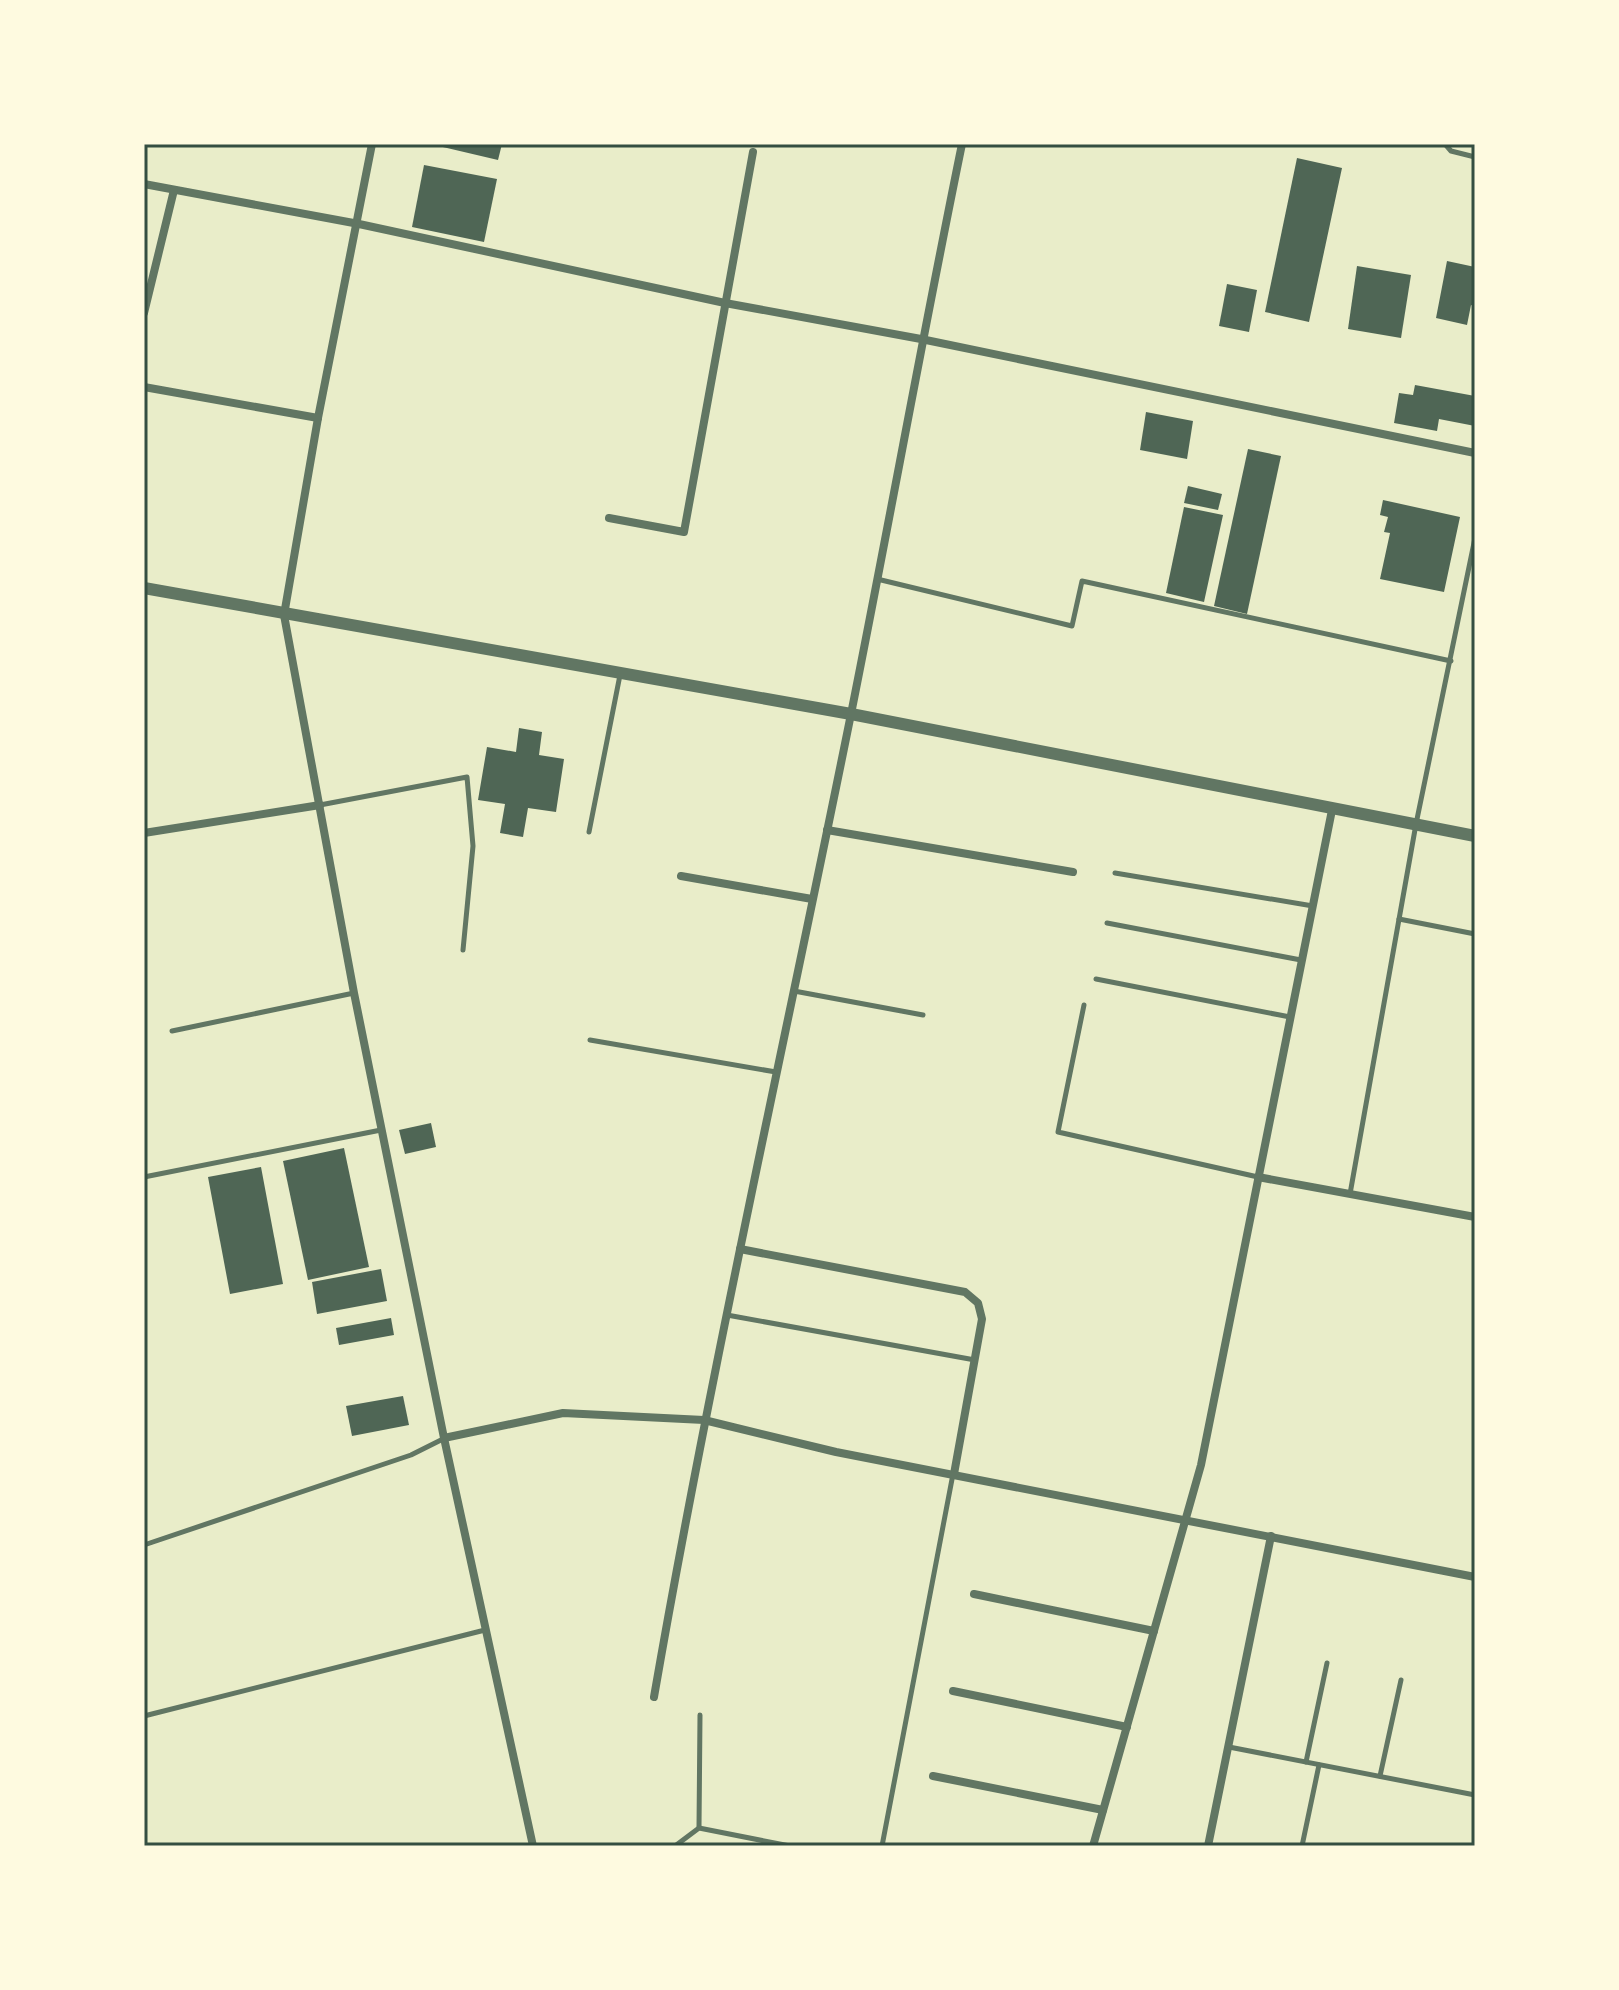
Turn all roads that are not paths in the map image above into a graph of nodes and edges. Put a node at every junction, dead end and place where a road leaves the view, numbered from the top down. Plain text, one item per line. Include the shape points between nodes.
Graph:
1 (372, 144) edge
2 (962, 144) edge
3 (1445, 144) edge
4 (753, 152) dead end
5 (1475, 157) edge
6 (144, 184) edge
7 (174, 190) junction
8 (359, 224) junction
9 (725, 303) junction
10 (144, 313) edge
11 (921, 339) junction
12 (144, 387) edge
13 (318, 418) junction
14 (1475, 453) edge
15 (609, 518) dead end
16 (1475, 538) edge
17 (877, 579) junction
18 (144, 588) edge
19 (284, 615) junction
20 (1451, 661) junction
21 (620, 674) junction
22 (851, 714) junction
23 (320, 805) junction
24 (1332, 810) junction
25 (1416, 824) junction
26 (827, 830) junction
27 (589, 832) dead end
28 (144, 833) edge
29 (1475, 836) edge
30 (1073, 872) dead end
31 (1115, 873) dead end
32 (681, 876) dead end
33 (812, 899) junction
34 (1313, 906) junction
35 (1399, 919) junction
36 (1107, 923) dead end
37 (1475, 934) edge
38 (463, 950) dead end
39 (1301, 960) junction
40 (1096, 979) dead end
41 (793, 991) junction
42 (354, 993) junction
43 (1084, 1005) dead end
44 (923, 1015) dead end
45 (1290, 1017) junction
46 (172, 1031) dead end
47 (590, 1040) dead end
48 (776, 1072) junction
49 (382, 1130) junction
50 (144, 1177) edge
51 (1258, 1177) junction
52 (1349, 1195) junction
53 (1475, 1217) edge
54 (740, 1249) junction
55 (726, 1315) junction
56 (975, 1360) junction
57 (704, 1420) junction
58 (444, 1438) junction
59 (954, 1474) junction
60 (1186, 1519) junction
61 (1271, 1536) junction
62 (144, 1545) edge
63 (1475, 1577) edge
64 (974, 1594) dead end
65 (485, 1630) junction
66 (1154, 1631) junction
67 (1327, 1663) dead end
68 (1401, 1680) dead end
69 (953, 1691) dead end
70 (654, 1697) dead end
71 (700, 1715) dead end
72 (144, 1716) edge
73 (1127, 1727) junction
74 (1228, 1747) junction
75 (1306, 1762) junction
76 (1319, 1765) junction
77 (933, 1776) dead end
78 (1380, 1776) junction
79 (1475, 1795) edge
80 (1103, 1810) junction
81 (699, 1828) junction
82 (533, 1846) edge
83 (675, 1846) edge
84 (790, 1846) edge
85 (882, 1846) edge
86 (1093, 1846) edge
87 (1208, 1846) edge
88 (1302, 1846) edge

1 - 8 street
2 - 11 street
3 - 5 lane via 1451,151
4 - 9 street
6 - 7 street
7 - 8 street
7 - 10 street
8 - 9 street
8 - 13 street
9 - 11 street
9 - 15 street via 684,532
11 - 14 street
11 - 17 street
12 - 13 street
13 - 19 street
16 - 20 lane
17 - 20 lane via 1072,626 1082,581
17 - 22 street
18 - 19 street
19 - 21 street
19 - 23 street
20 - 25 lane
21 - 22 street
21 - 27 lane
22 - 24 street
22 - 26 street
23 - 28 street
23 - 38 lane via 467,777 473,846
23 - 42 street
24 - 25 street
24 - 34 street
25 - 29 street
25 - 35 lane
26 - 30 street
26 - 33 street
31 - 34 lane
32 - 33 street
33 - 41 street
34 - 39 street
35 - 37 lane
35 - 52 lane
36 - 39 lane
39 - 45 street
40 - 45 lane
41 - 44 lane
41 - 48 street
42 - 46 lane
42 - 49 street
43 - 51 lane via 1058,1132
45 - 51 street
47 - 48 lane
48 - 54 street
49 - 50 lane
49 - 58 street
51 - 52 street
51 - 60 street
52 - 53 street
54 - 55 street
54 - 56 street via 965,1292 978,1303 982,1319
55 - 56 lane
55 - 57 street
56 - 59 street
57 - 58 street via 563,1413
57 - 59 street
57 - 70 street
58 - 62 lane via 411,1455
58 - 65 street
59 - 60 street
59 - 85 lane
60 - 61 street
60 - 66 street
61 - 63 street
61 - 74 street
64 - 66 street
65 - 72 lane
65 - 82 street
66 - 73 street
67 - 75 lane
68 - 78 lane
69 - 73 street
71 - 81 lane
73 - 80 street
74 - 75 lane
74 - 87 street
75 - 76 lane
76 - 78 lane
76 - 88 lane
77 - 80 street
78 - 79 lane
80 - 86 street
81 - 83 lane
81 - 84 lane

